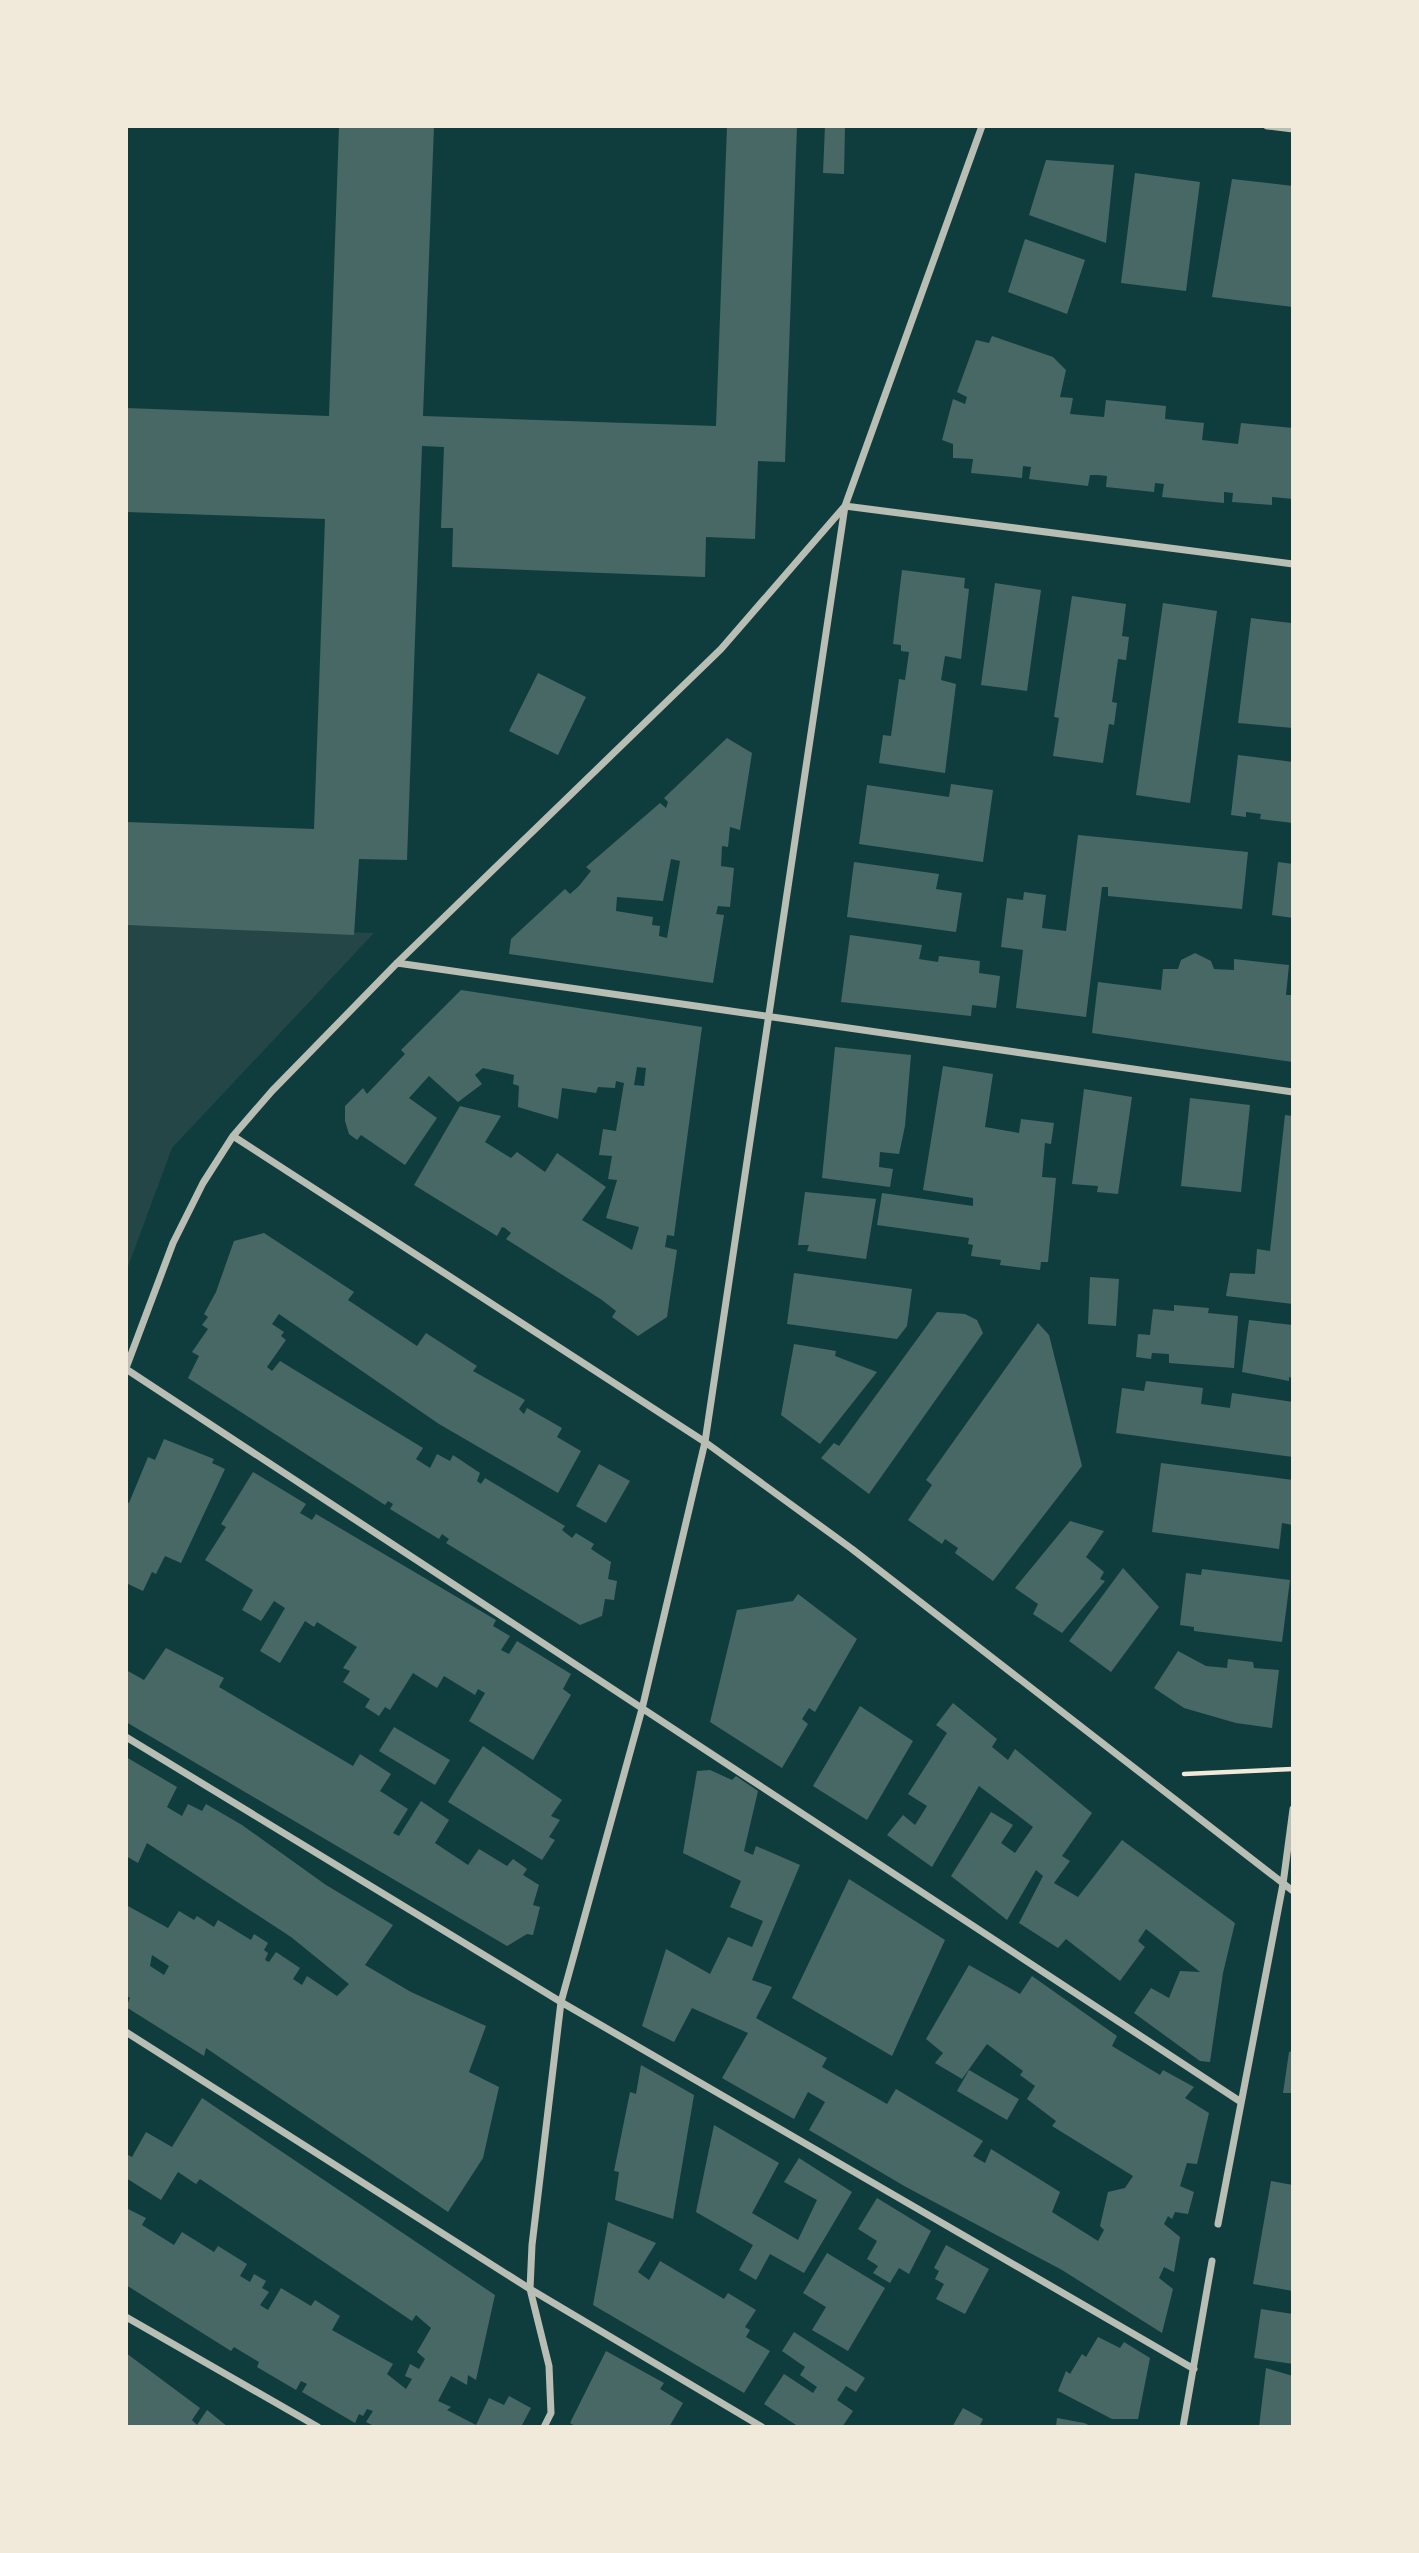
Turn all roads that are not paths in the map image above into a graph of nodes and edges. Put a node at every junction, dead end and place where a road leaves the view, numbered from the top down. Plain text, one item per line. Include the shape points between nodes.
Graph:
1 (982, 126) edge
2 (1267, 126) edge
3 (1293, 129) edge
4 (845, 506) junction
5 (1293, 564) edge
6 (397, 963) junction
7 (770, 1017) junction
8 (1293, 1092) edge
9 (233, 1136) junction
10 (126, 1369) edge
11 (705, 1442) junction
12 (642, 1709) junction
13 (126, 1737) edge
14 (1293, 1809) edge
15 (1283, 1884) junction
16 (1293, 1891) edge
17 (561, 2002) junction
18 (126, 2032) edge
19 (1241, 2102) junction
20 (1218, 2224) dead end
21 (1212, 2261) dead end
22 (530, 2289) junction
23 (126, 2317) edge
24 (1194, 2369) junction
25 (318, 2427) edge
26 (544, 2427) edge
27 (762, 2427) edge
28 (1183, 2427) edge

1 - 4 street
2 - 3 street
4 - 5 street
4 - 6 street via 721,649
4 - 7 street
6 - 7 street
6 - 9 street
7 - 8 street
7 - 11 street
9 - 10 street via 173,1243
9 - 11 street
10 - 12 street
11 - 12 street
11 - 15 street via 852,1549
12 - 17 street
12 - 19 street
13 - 17 street
14 - 15 street
15 - 16 street
15 - 19 street
17 - 22 street
17 - 24 street
18 - 22 street
19 - 20 street
21 - 24 street
22 - 26 street via 549,2365 551,2413
22 - 27 street
23 - 25 street
24 - 28 street

